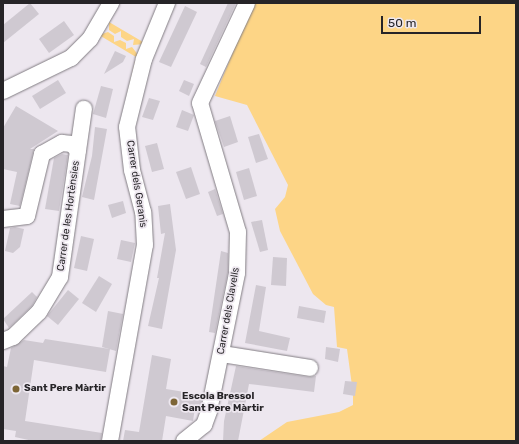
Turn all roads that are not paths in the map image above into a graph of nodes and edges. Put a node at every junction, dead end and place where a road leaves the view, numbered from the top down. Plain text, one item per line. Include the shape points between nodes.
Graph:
1 (111, 3) edge
2 (167, 3) edge
3 (248, 3) edge
4 (3, 92) edge
5 (84, 109) dead end
6 (78, 151) junction
7 (3, 219) edge
8 (3, 341) edge
9 (222, 354) junction
10 (310, 368) dead end
11 (110, 441) edge
12 (184, 441) edge

1 - 4 street via 90,39 71,58
2 - 11 street, Carrer dels Geranis via 144,58 128,127 132,170 143,212 145,244
3 - 9 street, Carrer dels Clavells via 200,102 238,232 237,273
5 - 6 street
6 - 7 street, Carrer de les Hortènsies via 72,144 62,143 42,154 27,216
6 - 8 street, Carrer de les Hortènsies via 59,281 39,312 13,338
9 - 10 street
9 - 12 street, Carrer dels Clavells via 204,425

